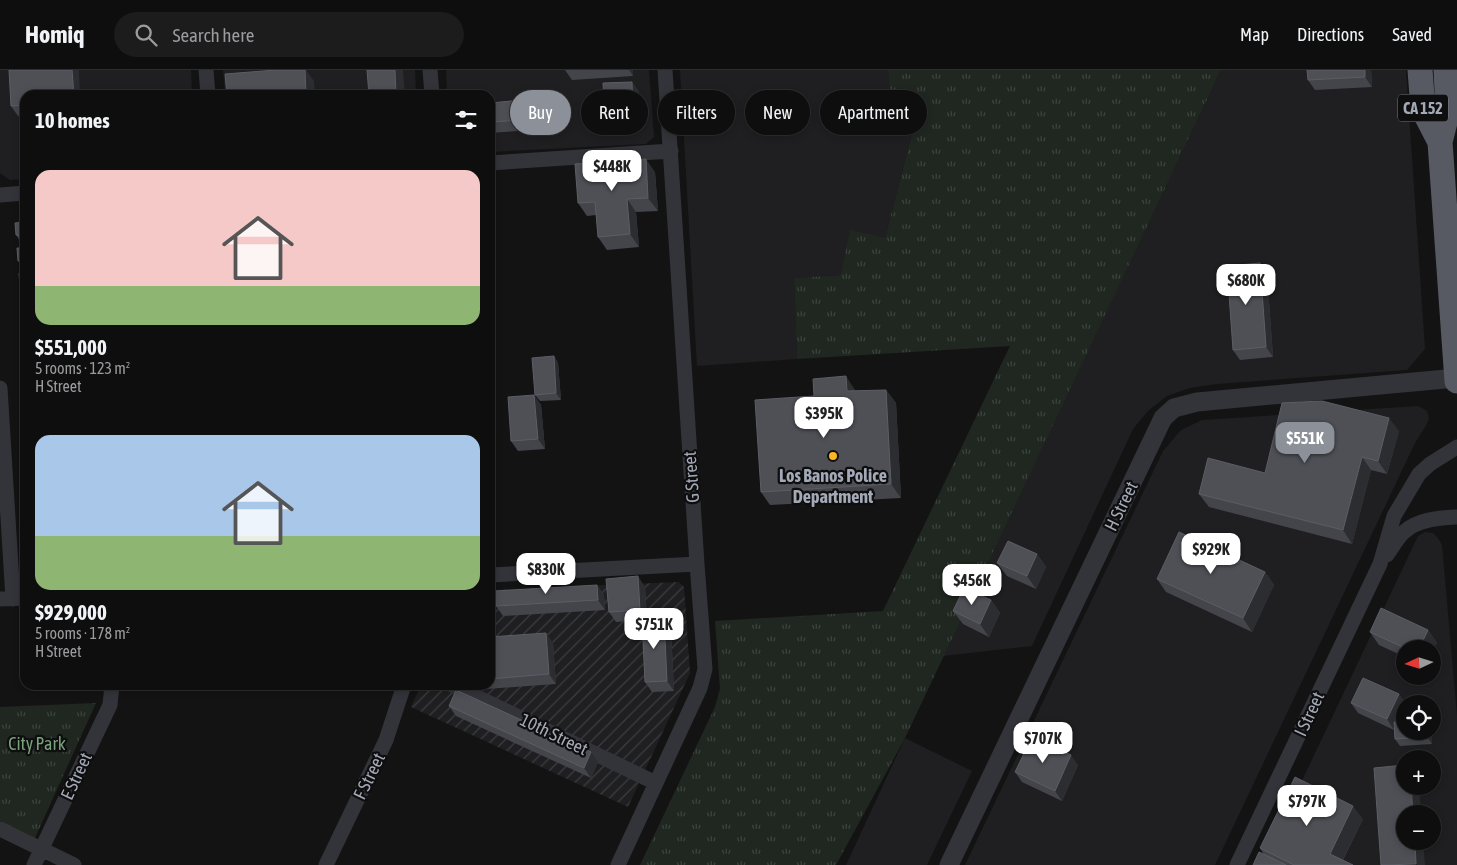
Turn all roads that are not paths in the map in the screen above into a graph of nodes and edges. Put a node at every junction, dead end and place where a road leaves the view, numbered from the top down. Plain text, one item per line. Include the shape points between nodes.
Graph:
1 (206, 70) edge
2 (430, 70) edge
3 (665, 70) edge
4 (1420, 70) edge
5 (1446, 70) edge
6 (208, 90) edge
7 (432, 90) edge
8 (1440, 142) junction
9 (671, 151) junction
10 (495, 163) edge
11 (20, 193) edge
12 (0, 195) edge
13 (1457, 379) edge
14 (0, 388) edge
15 (1457, 447) edge
16 (1457, 517) edge
17 (697, 564) junction
18 (1380, 564) junction
19 (495, 575) edge
20 (13, 599) edge
21 (112, 690) edge
22 (402, 690) edge
23 (462, 690) edge
24 (656, 783) junction
25 (0, 829) edge
26 (42, 850) junction
27 (34, 865) edge
28 (74, 865) edge
29 (326, 865) edge
30 (618, 865) edge
31 (949, 865) edge
32 (1237, 865) edge

1 - 6 street
2 - 7 street
3 - 9 street, G Street
4 - 8 highway, CA 152 via 1423,109
5 - 8 highway, CA 152 via 1448,110
8 - 13 highway, CA 152
9 - 10 street
9 - 17 street, G Street
11 - 12 street
13 - 31 street, H Street via 1197,402 1174,408 1163,418
14 - 20 street
15 - 18 street, I Street via 1419,474 1394,516
16 - 18 street, I Street via 1436,518 1416,524 1404,532
17 - 19 street
17 - 24 street, G Street via 705,669 700,688
18 - 32 street, I Street
21 - 26 street, E Street via 110,705
22 - 29 street, F Street via 386,740
23 - 24 street, 10th Street
24 - 30 street, G Street
25 - 26 street
26 - 27 street, E Street
26 - 28 street

